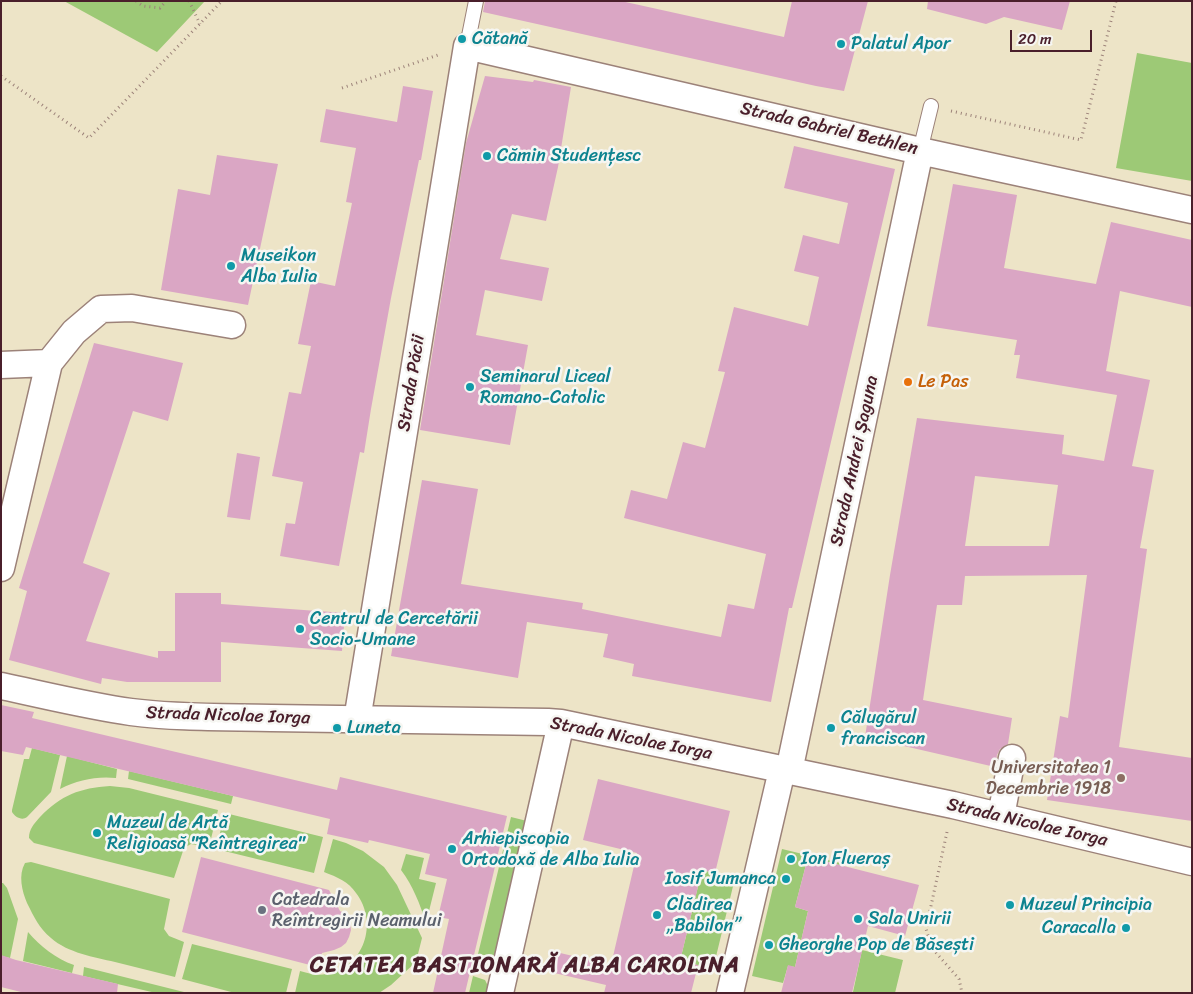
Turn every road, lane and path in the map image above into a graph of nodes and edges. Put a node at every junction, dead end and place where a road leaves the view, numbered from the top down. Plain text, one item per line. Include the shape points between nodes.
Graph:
1 (136, 1) edge
2 (166, 1) edge
3 (189, 1) edge
4 (222, 1) edge
5 (476, 1) edge
6 (1116, 1) edge
7 (200, 24) junction
8 (467, 46) junction
9 (1, 76) edge
10 (342, 88) dead end
11 (931, 106) joint
12 (920, 150) junction
13 (1192, 210) edge
14 (232, 325) dead end
15 (49, 363) junction
16 (1, 365) edge
17 (1, 568) edge
18 (1, 686) edge
19 (357, 720) junction
20 (561, 723) junction
21 (1012, 758) dead end
22 (786, 770) junction
23 (953, 805) junction
24 (1001, 816) junction
25 (1192, 862) edge
26 (500, 993) edge
27 (730, 993) edge
28 (962, 993) edge

1 - 2 path via 143,6 160,8
3 - 7 path
4 - 7 path
5 - 8 lane
6 - 11 path via 1081,140
7 - 9 path via 89,138
8 - 10 path
8 - 12 street, Strada Gabriel Bethlen
8 - 19 street, Strada Păcii
11 - 12 lane
12 - 13 street, Strada Gabriel Bethlen
12 - 22 street, Strada Andrei Șaguna
14 - 15 street via 132,308 100,309 74,332
15 - 16 street
15 - 17 street
18 - 19 street, Strada Nicolae Iorga via 132,712
19 - 20 street, Strada Nicolae Iorga
20 - 22 street, Strada Nicolae Iorga
20 - 26 street
21 - 24 street
22 - 23 street, Strada Nicolae Iorga
22 - 27 street, Strada Andrei Șaguna
23 - 24 street, Strada Nicolae Iorga
23 - 28 path via 926,929 932,948 959,979
24 - 25 street, Strada Nicolae Iorga

